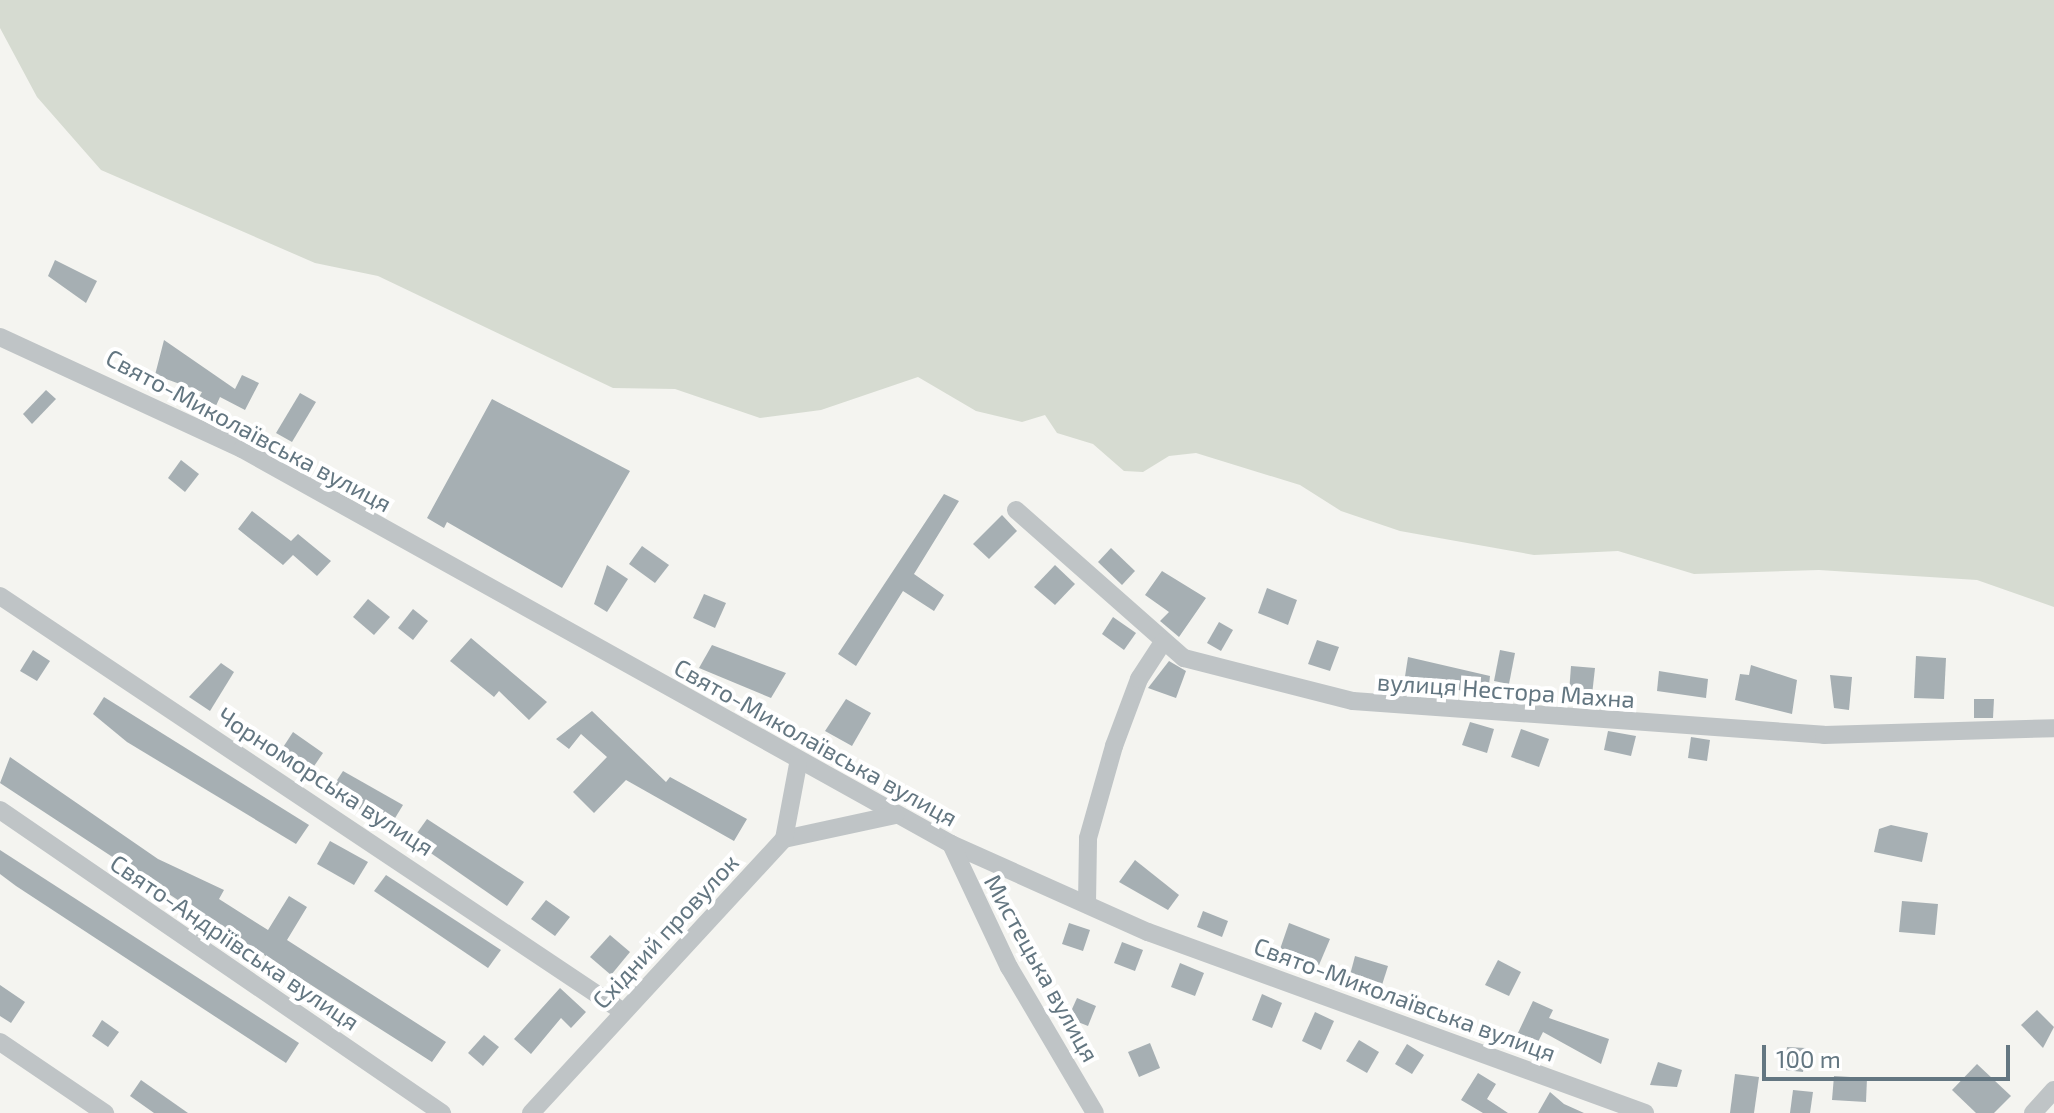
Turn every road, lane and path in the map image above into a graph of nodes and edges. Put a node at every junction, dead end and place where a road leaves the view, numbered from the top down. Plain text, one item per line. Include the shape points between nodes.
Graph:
1 (0, 337) edge
2 (1016, 510) dead end
3 (0, 596) edge
4 (1163, 642) junction
5 (2054, 728) edge
6 (798, 764) junction
7 (0, 810) edge
8 (895, 815) junction
9 (784, 839) junction
10 (951, 844) junction
11 (1087, 904) junction
12 (622, 1011) junction
13 (0, 1042) edge
14 (2054, 1090) edge
15 (105, 1113) edge
16 (442, 1113) edge
17 (531, 1113) edge
18 (1095, 1113) edge
19 (1645, 1113) edge
20 (2033, 1113) edge

1 - 6 street, Свято-Миколаївська вулиця via 242,449
2 - 4 street, вулиця Нестора Махна
3 - 12 street, Чорноморська вулиця
4 - 5 street, вулиця Нестора Махна via 1184,658 1353,701 1486,715 1824,735
4 - 11 street via 1139,679 1114,746 1088,838
6 - 8 street, Свято-Миколаївська вулиця
6 - 9 street
7 - 16 street, Свято-Андріївська вулиця
8 - 9 street
8 - 10 street, Свято-Миколаївська вулиця
9 - 12 street, Східний провулок
10 - 11 street, Свято-Миколаївська вулиця
10 - 18 street, Мистецька вулиця via 1009,967
11 - 19 street, Свято-Миколаївська вулиця
12 - 17 street, Східний провулок
13 - 15 street
14 - 20 street

